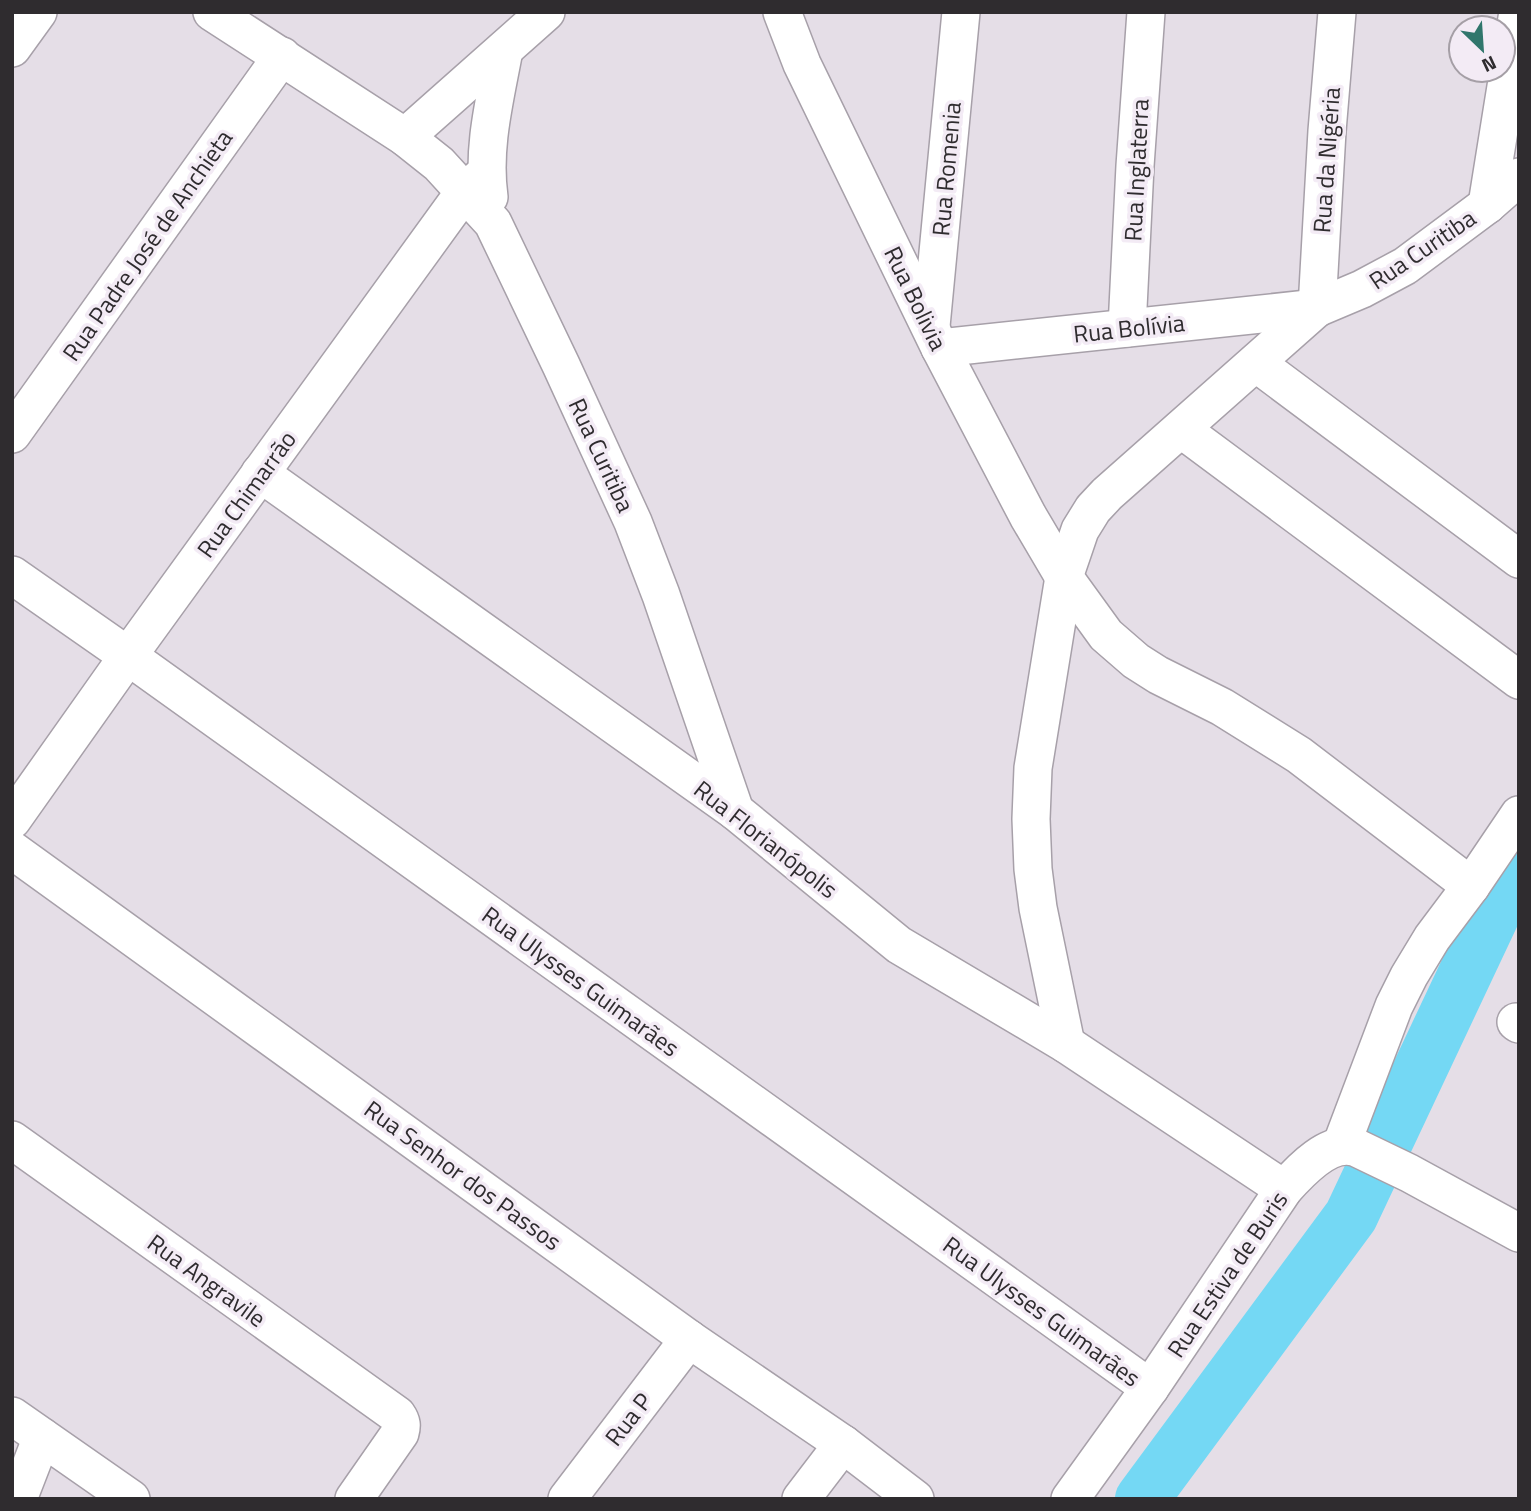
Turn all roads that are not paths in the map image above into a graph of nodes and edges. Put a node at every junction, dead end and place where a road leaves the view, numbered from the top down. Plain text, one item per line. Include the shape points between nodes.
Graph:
1 (38, 12) edge
2 (212, 12) edge
3 (546, 12) edge
4 (782, 12) edge
5 (961, 12) edge
6 (1146, 12) edge
7 (1337, 12) edge
8 (1518, 12) edge
9 (12, 48) edge
10 (504, 50) junction
11 (282, 56) junction
12 (405, 137) junction
13 (475, 182) junction
14 (1509, 189) edge
15 (1317, 308) junction
16 (1127, 328) junction
17 (936, 337) junction
18 (1256, 363) junction
19 (1181, 429) junction
20 (12, 434) edge
21 (260, 474) junction
22 (1519, 559) edge
23 (12, 575) edge
24 (1064, 577) junction
25 (128, 656) junction
26 (1519, 680) edge
27 (735, 810) junction
28 (1519, 815) edge
29 (12, 820) edge
30 (12, 850) edge
31 (1471, 886) junction
32 (1066, 1044) junction
33 (12, 1140) edge
34 (1349, 1147) junction
35 (1284, 1189) junction
36 (1519, 1233) edge
37 (689, 1339) junction
38 (1150, 1388) junction
39 (12, 1416) edge
40 (42, 1437) junction
41 (843, 1444) junction
42 (18, 1499) edge
43 (131, 1499) edge
44 (354, 1499) edge
45 (567, 1499) edge
46 (801, 1499) edge
47 (915, 1499) edge
48 (1070, 1499) edge

1 - 9 street
2 - 11 street
3 - 10 street
4 - 17 street, Rua Bolivia via 802,64
5 - 17 street, Rua Romenia
6 - 16 street, Rua Inglaterra
7 - 15 street, Rua da Nigéria
8 - 14 street
10 - 12 street
10 - 13 street, Rua Curitiba
11 - 12 street
11 - 20 street, Rua Padre José de Anchieta
12 - 13 street via 439,164
13 - 21 street, Rua Chimarrão
13 - 27 street, Rua Curitiba via 633,522
14 - 15 street, Rua Curitiba via 1405,266
15 - 16 street, Rua Bolívia
15 - 18 street
16 - 17 street, Rua Bolívia
17 - 24 street, Rua Bolivia
18 - 19 street
18 - 22 street
19 - 24 street via 1093,509 1080,530
19 - 26 street
21 - 25 street, Rua Chimarrão
21 - 27 street, Rua Florianópolis
23 - 25 street, Rua Ulysses Guimarães
24 - 31 street, Rua Bolivia via 1106,635 1136,661 1299,755
24 - 32 street via 1034,768 1031,819 1038,908
25 - 29 street, Rua Chimarrão
25 - 38 street, Rua Ulysses Guimarães
27 - 32 street, Rua Florianópolis via 899,945
28 - 31 street
30 - 37 street, Rua Senhor dos Passos
31 - 34 street via 1432,938 1394,1006
32 - 35 street, Rua Florianópolis
33 - 44 street, Rua Angravile via 397,1415 400,1433
34 - 35 street, Rua Estiva de Buris via 1319,1155
34 - 36 street via 1409,1173
35 - 38 street, Rua Estiva de Buris
37 - 41 street, Rua Senhor dos Passos
37 - 45 street, Rua P
38 - 48 street, Rua Estiva de Buris
39 - 40 street
40 - 42 street
40 - 43 street
41 - 46 street
41 - 47 street, Rua Senhor dos Passos

